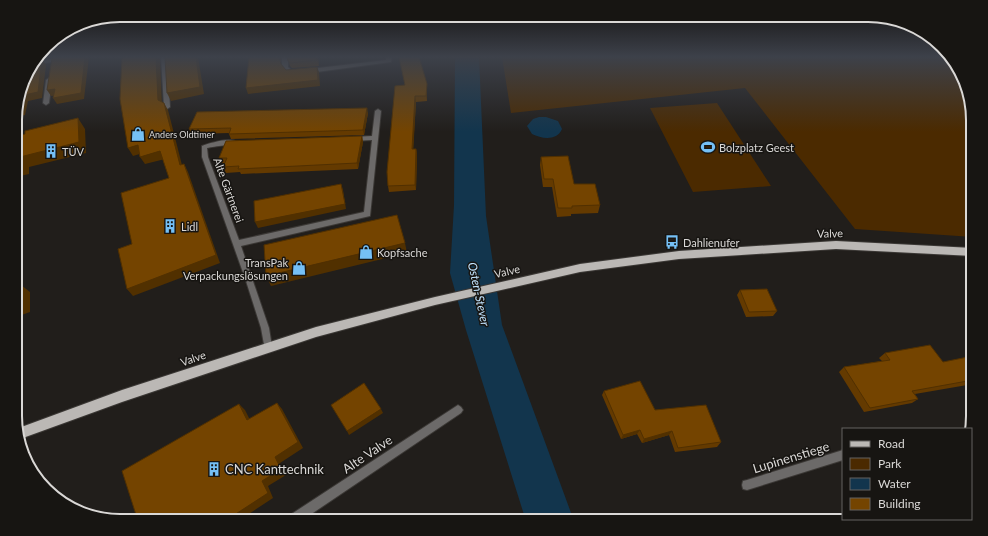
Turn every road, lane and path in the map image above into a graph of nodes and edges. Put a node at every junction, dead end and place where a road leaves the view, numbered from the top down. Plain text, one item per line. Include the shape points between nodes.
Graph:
1 (49, 82) edge
2 (166, 82) edge
3 (46, 103) dead end
4 (167, 107) edge
5 (378, 111) dead end
6 (375, 138) junction
7 (344, 139) edge
8 (243, 142) edge
9 (236, 244) junction
10 (966, 252) edge
11 (268, 347) junction
12 (458, 410) dead end
13 (24, 432) edge
14 (842, 455) edge
15 (746, 485) dead end
16 (302, 514) edge

1 - 3 street
2 - 4 street
5 - 6 street
6 - 7 street
6 - 9 street via 367,214
8 - 9 street, Alte Gärtnerei via 204,147 205,157
9 - 11 street, Alte Gärtnerei via 265,328
10 - 11 main road, Valve via 836,245 748,249 634,260 580,268 435,301
11 - 13 main road, Valve
12 - 16 street, Alte Valve
14 - 15 street, Lupinenstiege

